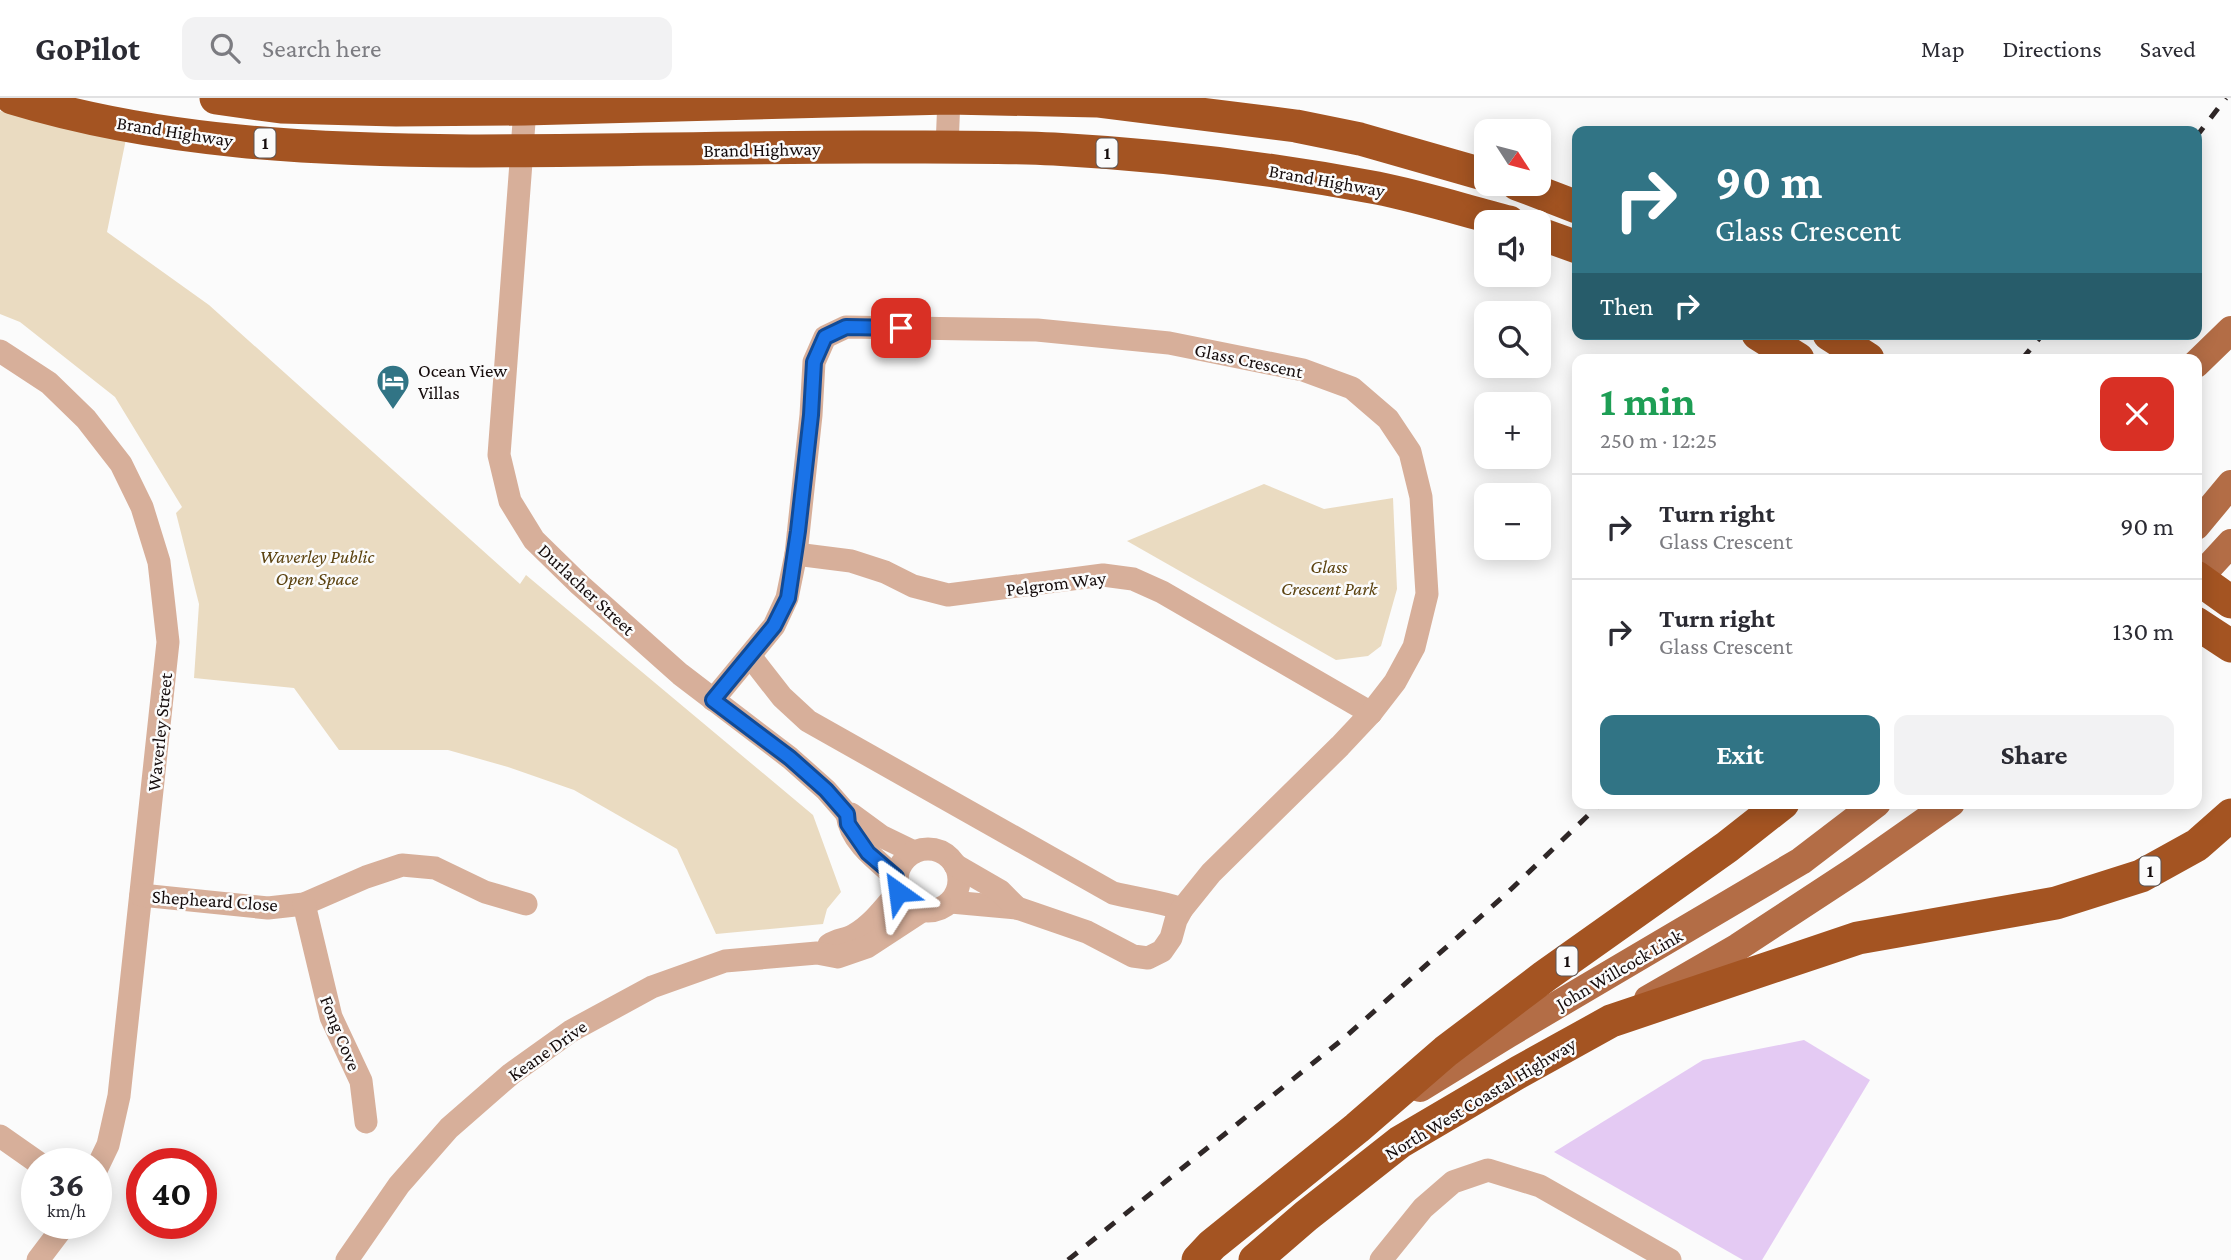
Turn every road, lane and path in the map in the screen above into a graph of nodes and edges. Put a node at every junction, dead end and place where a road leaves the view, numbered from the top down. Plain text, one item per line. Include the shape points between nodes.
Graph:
1 (12, 98) edge
2 (216, 98) edge
3 (949, 98) edge
4 (525, 109) junction
5 (947, 147) junction
6 (523, 151) junction
7 (1474, 172) edge
8 (1548, 196) edge
9 (1572, 205) edge
10 (1474, 213) edge
11 (1551, 238) edge
12 (1572, 245) edge
13 (2231, 330) edge
14 (1768, 340) edge
15 (1838, 340) edge
16 (0, 351) edge
17 (1790, 354) edge
18 (1860, 354) edge
19 (2202, 358) edge
20 (2231, 484) edge
21 (2202, 519) edge
22 (2231, 543) edge
23 (796, 554) junction
24 (2202, 573) edge
25 (2202, 583) edge
26 (2231, 602) edge
27 (750, 656) junction
28 (713, 700) junction
29 (1371, 713) junction
30 (1775, 809) edge
31 (1869, 809) edge
32 (1942, 809) edge
33 (847, 814) junction
34 (2231, 815) edge
35 (914, 852) junction
36 (955, 865) junction
37 (897, 884) junction
38 (141, 894) junction
39 (951, 902) junction
40 (304, 904) junction
41 (526, 904) dead end
42 (1017, 908) junction
43 (1182, 909) junction
44 (922, 911) junction
45 (817, 953) junction
46 (1611, 1021) junction
47 (366, 1122) dead end
48 (1357, 1128) junction
49 (0, 1136) edge
50 (107, 1148) edge
51 (21, 1151) edge
52 (54, 1239) edge
53 (38, 1260) edge
54 (347, 1260) edge
55 (1198, 1260) edge
56 (1255, 1260) edge
57 (1381, 1260) edge
58 (1670, 1260) edge

1 - 6 highway, Brand Highway / 1 via 125,125 231,141 335,149
2 - 4 highway, Brand Highway / 1 via 281,107
3 - 4 highway, Brand Highway / 1
3 - 5 street
3 - 7 highway, Brand Highway / 1 via 1097,102 1296,126
4 - 6 street, Durlacher Street
5 - 6 highway, Brand Highway / 1
5 - 10 highway, Brand Highway / 1 via 1052,149 1266,169 1381,189
6 - 28 street, Durlacher Street via 499,455 510,501 534,540
8 - 9 highway
11 - 12 highway
13 - 19 main road
14 - 17 highway
15 - 18 highway
16 - 38 street, Waverley Street via 49,383 86,419 121,464 142,507 159,562 168,642
20 - 21 main road
22 - 24 main road
23 - 27 street, Glass Crescent via 788,598 774,626
23 - 29 street, Pelgrom Way via 851,561 948,595 1103,575 1133,579
23 - 29 street, Glass Crescent via 814,362 825,337 846,327 1037,330 1168,343 1303,370 1352,388 1388,419 1410,452 1421,497 1427,594 1413,647 1395,682
25 - 26 highway, bridge
27 - 28 street, Glass Crescent
27 - 43 street via 808,721 1113,893
28 - 33 street, Durlacher Street via 790,758
29 - 43 street, Glass Crescent via 1211,873
30 - 48 highway, 1 via 1457,1043
31 - 48 main road, John Willcock Link via 1801,861
32 - 46 main road via 1738,947
33 - 35 street, Durlacher Street
33 - 37 street, Durlacher Street via 848,824 868,853
34 - 46 highway, 1 via 2197,845 2141,876 2056,903 1858,938
35 - 36 street via 937,850
35 - 37 street via 902,862
36 - 39 street via 959,880
36 - 42 street via 1000,891
37 - 44 street via 908,905
37 - 45 street, Keane Drive via 874,920 853,937 834,941
38 - 40 street, Shepheard Close via 268,908
38 - 50 street, Waverley Street via 119,1097
39 - 42 street
39 - 44 street
40 - 41 street, Shepheard Close via 402,865 435,868 485,892
40 - 47 street, Fong Cove via 331,1017 360,1081
42 - 43 street, Glass Crescent via 1147,958 1162,951
44 - 45 street, Keane Drive via 867,947 838,957
45 - 54 street, Keane Drive via 725,961 652,987 571,1031 511,1073 449,1128 399,1185
46 - 56 highway, North West Coastal Highway / 1 via 1401,1142
48 - 55 highway, 1
49 - 51 street
52 - 53 street
57 - 58 street via 1423,1208 1453,1182 1488,1170 1540,1186

